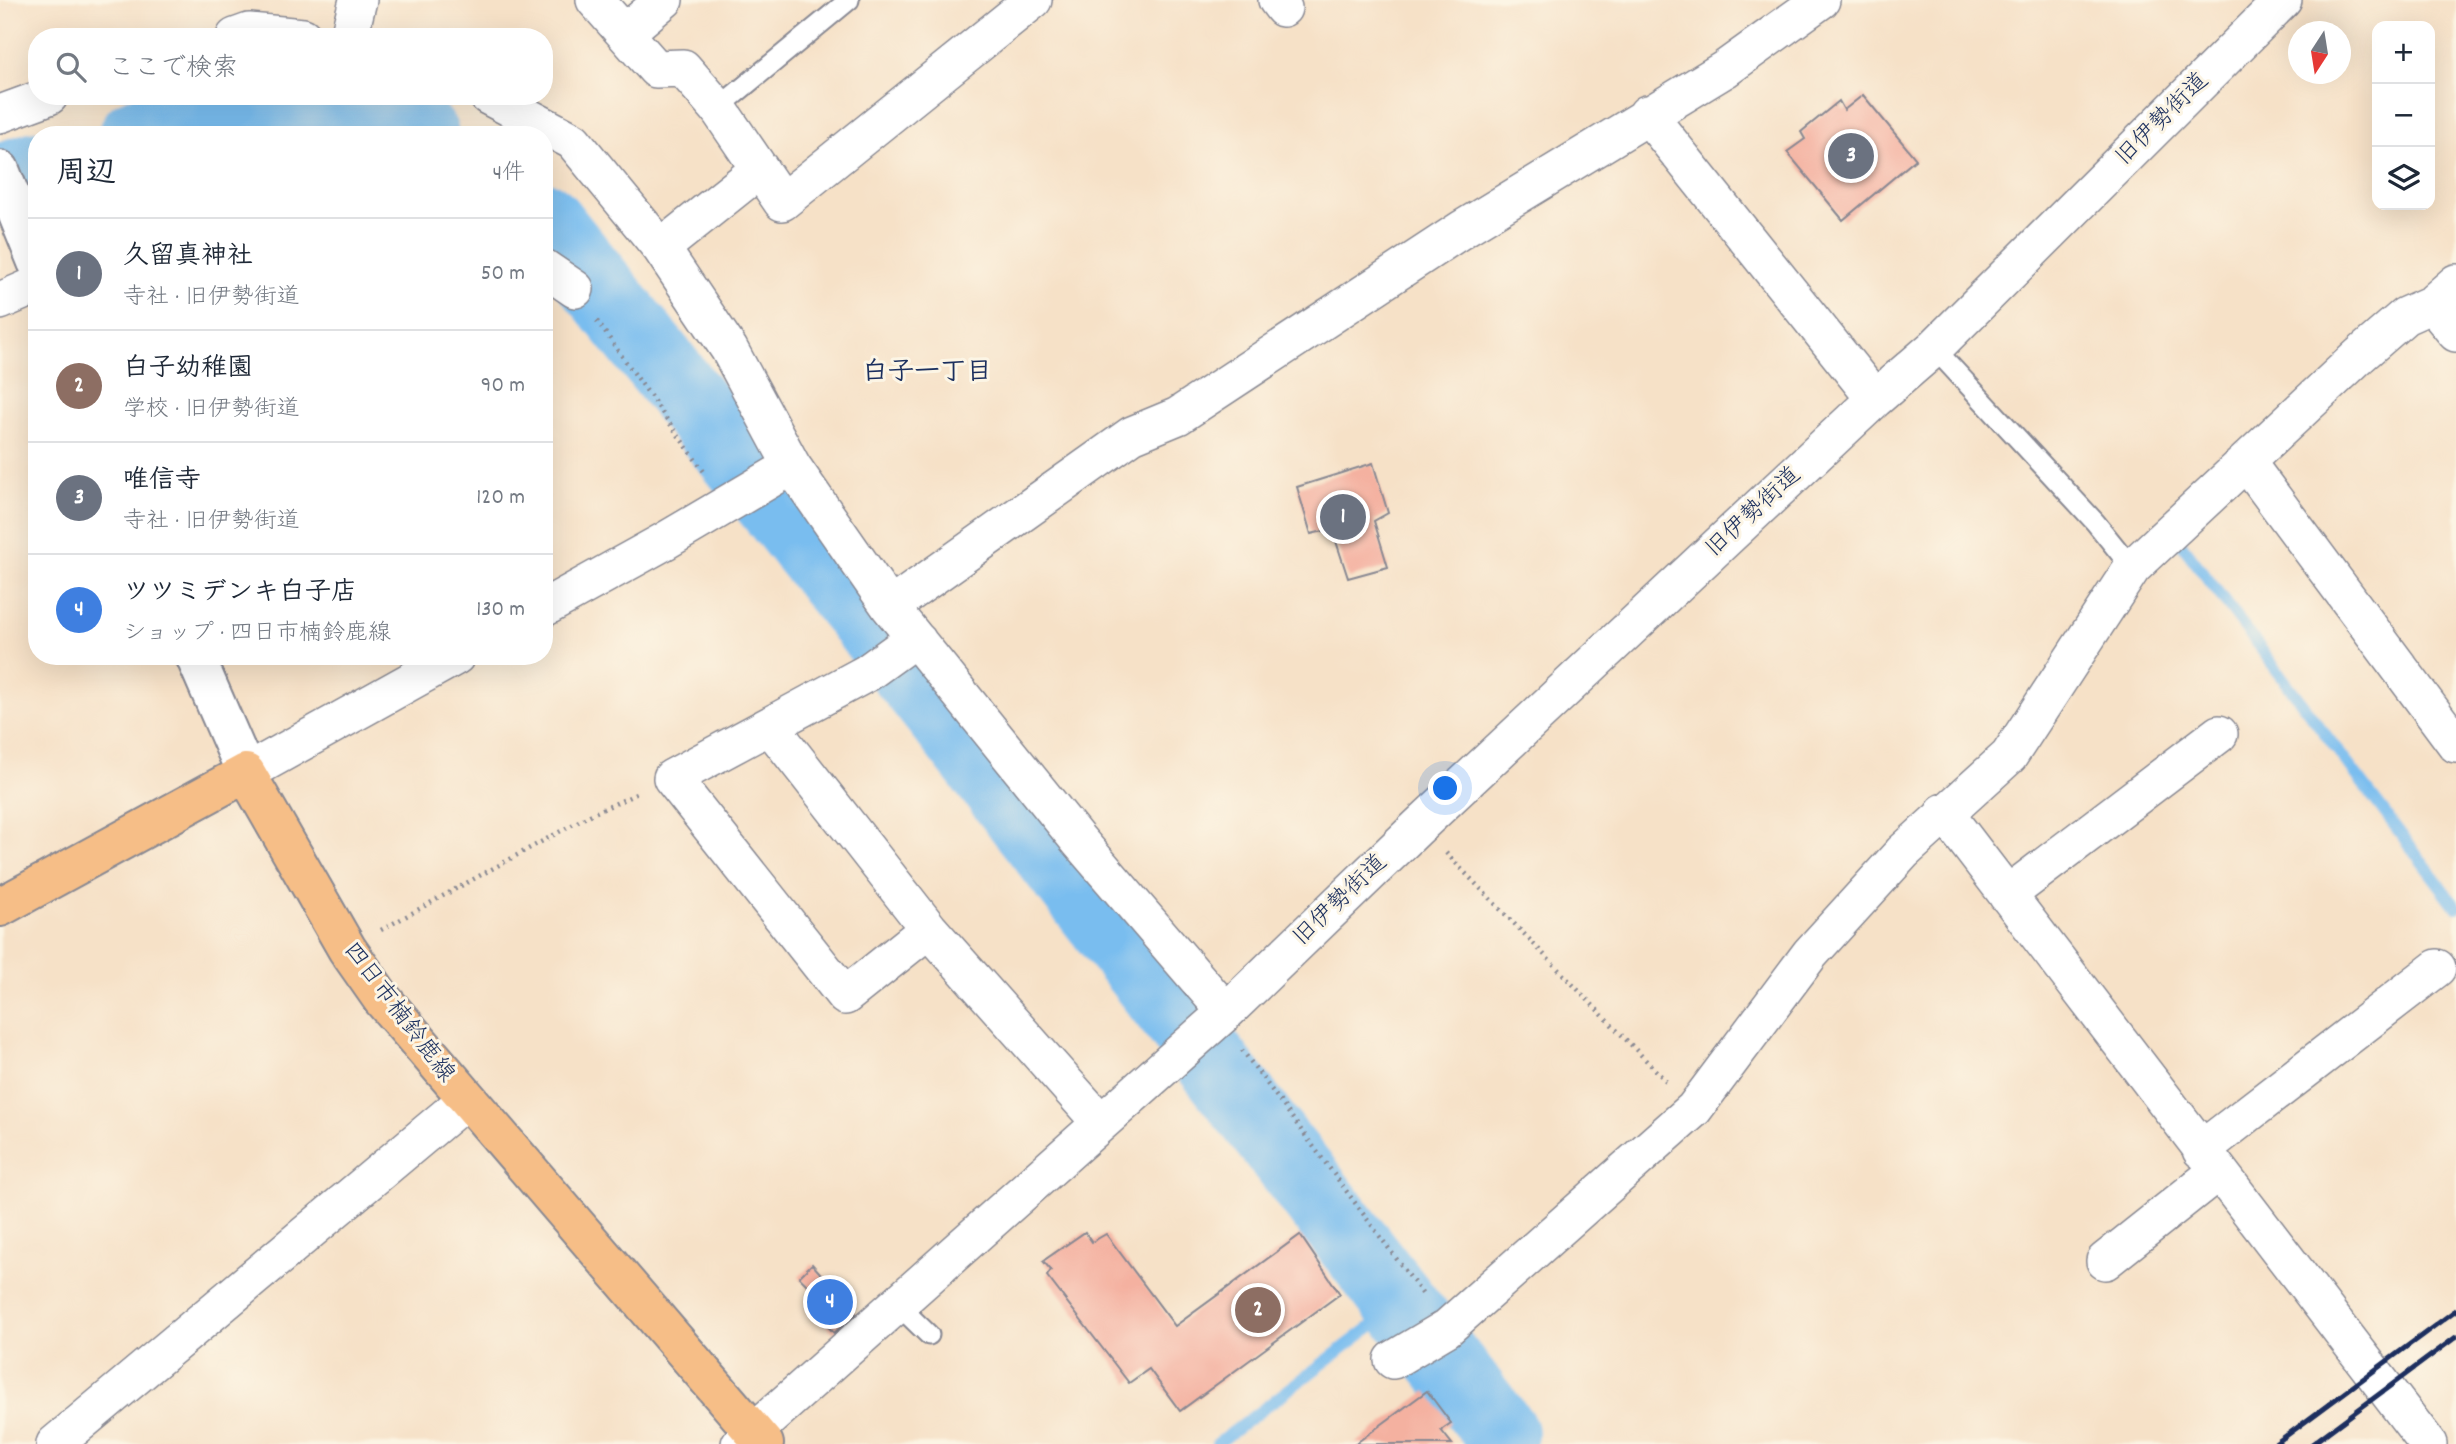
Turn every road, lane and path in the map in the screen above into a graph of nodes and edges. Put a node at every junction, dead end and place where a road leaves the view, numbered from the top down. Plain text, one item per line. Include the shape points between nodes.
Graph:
1 (358, 0) edge
2 (596, 0) edge
3 (664, 0) edge
4 (849, 0) edge
5 (1033, 0) edge
6 (1821, 0) edge
7 (2283, 0) edge
8 (351, 28) edge
9 (625, 33) junction
10 (28, 104) edge
11 (505, 105) edge
12 (718, 108) junction
13 (0, 114) edge
14 (1647, 114) junction
15 (545, 126) edge
16 (553, 130) edge
17 (760, 169) junction
18 (0, 170) edge
19 (28, 247) edge
20 (662, 248) junction
21 (553, 274) edge
22 (28, 276) edge
23 (575, 289) joint
24 (2444, 294) edge
25 (0, 301) edge
26 (2456, 333) edge
27 (1934, 348) junction
28 (1875, 399) junction
29 (2247, 463) junction
30 (786, 469) junction
31 (730, 500) junction
32 (2132, 568) junction
33 (553, 603) edge
34 (890, 607) junction
35 (913, 643) junction
36 (199, 665) edge
37 (440, 665) edge
38 (770, 726) junction
39 (2219, 734) dead end
40 (2456, 744) edge
41 (246, 773) junction
42 (672, 778) junction
43 (1944, 813) junction
44 (1419, 826) junction
45 (2007, 895) junction
46 (0, 907) edge
47 (929, 929) junction
48 (347, 949) junction
49 (2437, 968) dead end
50 (1222, 1015) junction
51 (466, 1100) junction
52 (1694, 1109) junction
53 (1101, 1123) junction
54 (2209, 1161) junction
55 (2105, 1261) dead end
56 (899, 1306) junction
57 (1447, 1328) junction
58 (929, 1335) dead end
59 (1393, 1360) dead end
60 (753, 1440) edge
61 (55, 1444) edge
62 (2428, 1444) edge

1 - 8 street
2 - 9 street
3 - 9 street
4 - 12 lane
5 - 17 street via 782,202
6 - 14 street via 1725,69
7 - 27 street, 旧伊勢街道
9 - 12 street via 656,69 683,68
10 - 13 street
11 - 15 street
12 - 17 street
14 - 28 street
14 - 34 street via 1178,416 1132,435
16 - 20 street via 573,141
17 - 20 street
18 - 19 street
20 - 30 street via 729,349
21 - 23 street
22 - 25 street
23 - 31 path
24 - 26 street
24 - 29 street via 2405,316
27 - 28 street, 旧伊勢街道
27 - 32 lane
28 - 44 street, 旧伊勢街道
29 - 32 street
29 - 40 street
30 - 31 street
30 - 34 street
31 - 33 street
32 - 43 street via 2009,756
34 - 35 street
35 - 38 street
35 - 50 street
36 - 41 street
37 - 41 street
38 - 42 street
38 - 47 street
39 - 45 street
41 - 46 main road
41 - 48 main road, 四日市楠鈴鹿線
42 - 47 street via 845,996
42 - 48 path via 590,815
43 - 45 street
43 - 52 street via 1810,954
44 - 50 street, 旧伊勢街道
44 - 52 path
45 - 54 street
47 - 53 street
48 - 51 main road, 四日市楠鈴鹿線
49 - 54 street
50 - 53 street, 旧伊勢街道
50 - 57 path
51 - 60 main road, 四日市楠鈴鹿線
51 - 61 street
52 - 57 street
53 - 56 street, 旧伊勢街道
54 - 55 street
54 - 62 street
56 - 58 lane
56 - 60 street, 旧伊勢街道
57 - 59 street

